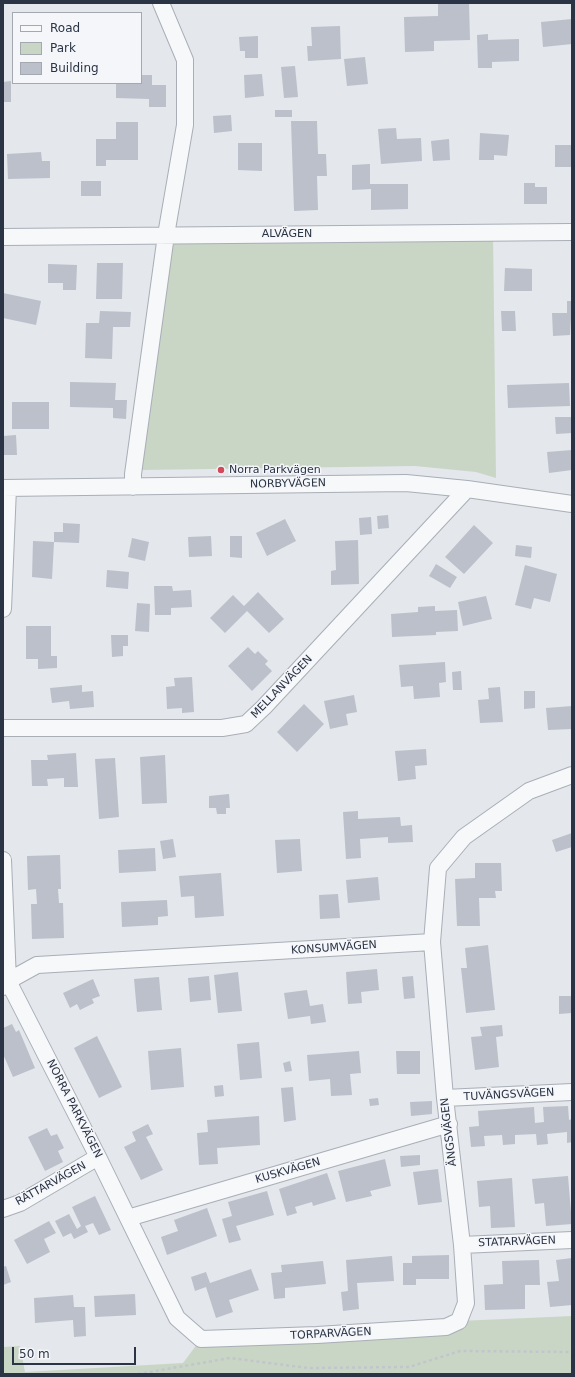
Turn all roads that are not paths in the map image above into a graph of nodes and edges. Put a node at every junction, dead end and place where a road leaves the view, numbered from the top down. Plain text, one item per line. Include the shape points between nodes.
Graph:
1 (161, 3) edge
2 (572, 232) edge
3 (166, 235) junction
4 (3, 237) edge
5 (133, 487) junction
6 (6, 488) edge
7 (467, 489) junction
8 (572, 504) edge
9 (3, 608) edge
10 (3, 728) edge
11 (572, 775) edge
12 (3, 860) edge
13 (432, 942) junction
14 (6, 984) edge
15 (572, 1092) edge
16 (445, 1098) junction
17 (449, 1124) junction
18 (98, 1157) junction
19 (3, 1209) edge
20 (128, 1218) junction
21 (572, 1240) edge
22 (462, 1244) junction
23 (459, 1321) joint
24 (201, 1339) joint

1 - 3 street via 185,60 185,125
2 - 3 street, ALVÄGEN
3 - 4 street, ALVÄGEN
3 - 5 street
5 - 6 street, NORBYVÄGEN
5 - 7 street, NORBYVÄGEN via 406,483
6 - 9 street
7 - 8 street, NORBYVÄGEN
7 - 10 street, MELLANVÄGEN via 246,724 222,728
11 - 13 street via 529,791 464,837 438,868
12 - 14 street, NORRA PARKVÄGEN
13 - 14 street, KONSUMVÄGEN via 37,966
13 - 16 street, ÄNGSVÄGEN
14 - 18 street, NORRA PARKVÄGEN
15 - 16 street, TUVÄNGSVÄGEN
16 - 17 street, ÄNGSVÄGEN
17 - 20 street, KUSKVÄGEN
17 - 22 street, ÄNGSVÄGEN
18 - 19 street, RÄTTARVÄGEN via 20,1203
18 - 20 street, NORRA PARKVÄGEN
20 - 24 street, NORRA PARKVÄGEN via 177,1318
21 - 22 street, STATARVÄGEN
22 - 23 street, ÄNGSVÄGEN via 466,1303
23 - 24 street, TORPARVÄGEN via 446,1327

